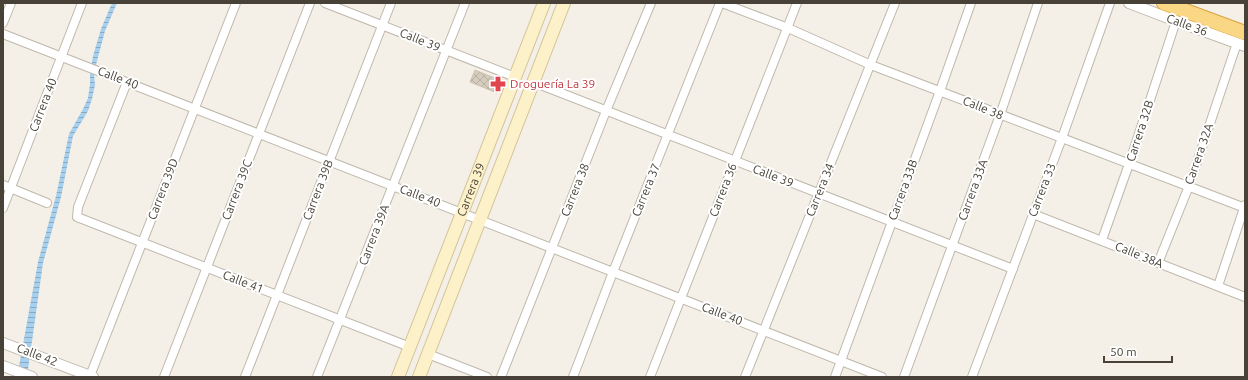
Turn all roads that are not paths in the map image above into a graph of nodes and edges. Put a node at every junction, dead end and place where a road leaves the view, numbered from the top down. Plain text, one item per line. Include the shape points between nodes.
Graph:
1 (11, 3) edge
2 (82, 3) edge
3 (236, 3) edge
4 (310, 3) edge
5 (325, 3) edge
6 (391, 3) edge
7 (465, 3) edge
8 (544, 3) edge
9 (564, 3) edge
10 (651, 3) edge
11 (721, 3) edge
12 (797, 3) edge
13 (895, 3) edge
14 (971, 3) edge
15 (1038, 3) edge
16 (1110, 3) edge
17 (1129, 3) edge
18 (1164, 3) edge
19 (1176, 21) junction
20 (3, 23) edge
21 (382, 25) junction
22 (1206, 26) junction
23 (788, 28) junction
24 (3, 34) edge
25 (1242, 41) edge
26 (446, 51) junction
27 (62, 57) junction
28 (871, 65) junction
29 (515, 77) junction
30 (127, 82) junction
31 (533, 82) junction
32 (940, 90) junction
33 (195, 108) junction
34 (606, 111) junction
35 (1000, 115) junction
36 (259, 133) junction
37 (668, 135) junction
38 (1062, 138) junction
39 (329, 161) junction
40 (735, 161) junction
41 (1129, 164) junction
42 (393, 186) junction
43 (1188, 186) junction
44 (7, 187) edge
45 (818, 193) junction
46 (47, 203) dead end
47 (1245, 207) edge
48 (3, 208) edge
49 (462, 213) junction
50 (1033, 214) junction
51 (480, 220) junction
52 (892, 222) junction
53 (1102, 240) junction
54 (142, 242) junction
55 (952, 246) junction
56 (552, 248) junction
57 (1158, 263) junction
58 (207, 268) junction
59 (1013, 269) junction
60 (613, 272) junction
61 (1218, 286) junction
62 (277, 295) junction
63 (1245, 297) edge
64 (681, 298) junction
65 (340, 320) junction
66 (763, 331) junction
67 (3, 343) edge
68 (410, 347) junction
69 (428, 354) junction
70 (841, 361) junction
71 (3, 366) edge
72 (91, 376) edge
73 (31, 377) edge
74 (164, 377) edge
75 (245, 377) edge
76 (317, 377) edge
77 (398, 377) edge
78 (419, 377) edge
79 (487, 377) edge
80 (501, 377) edge
81 (573, 377) edge
82 (650, 377) edge
83 (745, 377) edge
84 (835, 377) edge
85 (882, 377) edge
86 (904, 377) edge
87 (972, 377) edge

1 - 20 street
2 - 27 street, Carrera 40
3 - 33 street, Carrera 39D
4 - 36 street, Carrera 39C
5 - 21 street, Calle 39
6 - 21 street, Carrera 39B
7 - 26 street, Carrera 39A
8 - 29 main road, Carrera 39
9 - 31 main road, Carrera 39
10 - 34 street, Carrera 38
11 - 23 street, Calle 38
11 - 37 street, Carrera 37
12 - 23 street, Carrera 36
13 - 28 street, Carrera 34
14 - 32 street, Carrera 33B
15 - 35 street, Carrera 33A
16 - 38 street, Carrera 33
17 - 19 street, Calle 36
18 - 22 highway
19 - 22 street, Calle 36
19 - 41 street, Carrera 32B
21 - 26 street, Calle 39
21 - 39 street, Carrera 39B
22 - 25 highway
23 - 28 street, Calle 38
23 - 40 street, Carrera 36
24 - 27 street, Calle 40
25 - 43 street, Carrera 32A
26 - 29 street, Calle 39
26 - 42 street, Carrera 39A
27 - 30 street, Calle 40
27 - 44 street, Carrera 40
28 - 32 street, Calle 38
28 - 45 street, Carrera 34
29 - 49 main road, Carrera 39
30 - 33 street, Calle 40
30 - 54 street, Calle 41 via 78,207 77,216
31 - 34 street, Calle 39
31 - 51 main road, Carrera 39
32 - 35 street, Calle 38
32 - 52 street, Carrera 33B
33 - 36 street, Calle 40
33 - 54 street, Carrera 39D
34 - 37 street, Calle 39
34 - 56 street, Carrera 38
35 - 38 street, Calle 38
35 - 55 street, Carrera 33A
36 - 39 street, Calle 40
36 - 58 street, Carrera 39C
37 - 40 street, Calle 39
37 - 60 street, Carrera 37
38 - 41 street, Calle 38
38 - 50 street, Carrera 33
39 - 42 street, Calle 40
39 - 62 street, Carrera 39B
40 - 45 street, Calle 39
40 - 64 street, Carrera 36
41 - 43 street, Calle 38
41 - 53 street, Carrera 32B
42 - 49 street, Calle 40
42 - 65 street, Carrera 39A
43 - 47 street, Calle 38
43 - 57 street, Carrera 32A
44 - 46 street
44 - 48 street, Carrera 40
45 - 52 street, Calle 39
45 - 66 street, Carrera 34
47 - 61 street
49 - 51 street, Calle 40
49 - 68 main road, Carrera 39
50 - 53 street, Calle 38A
50 - 59 street, Carrera 33
51 - 56 street, Calle 40
51 - 69 main road, Carrera 39
52 - 55 street, Calle 39
52 - 70 street, Carrera 33B
53 - 57 street, Calle 38A
54 - 58 street, Calle 41
54 - 72 street, Carrera 39D
55 - 59 street, Calle 39
55 - 86 street, Carrera 33A
56 - 60 street, Calle 40
56 - 80 street, Carrera 38
57 - 61 street, Calle 38A
58 - 62 street, Calle 41
58 - 74 street, Carrera 39C
59 - 87 street, Carrera 33
60 - 64 street, Calle 40
60 - 81 street, Carrera 37
61 - 63 street, Calle 38A
62 - 65 street, Calle 41
62 - 75 street, Carrera 39B
64 - 66 street, Calle 40
64 - 82 street, Carrera 36
65 - 68 street, Calle 41
65 - 76 street, Carrera 39A
66 - 70 street, Calle 40
66 - 83 street, Carrera 34
67 - 72 street, Calle 42
68 - 77 main road, Carrera 39
69 - 78 main road, Carrera 39
69 - 79 street
70 - 84 street, Carrera 33B
70 - 85 street, Calle 40
71 - 73 street, Calle 42

